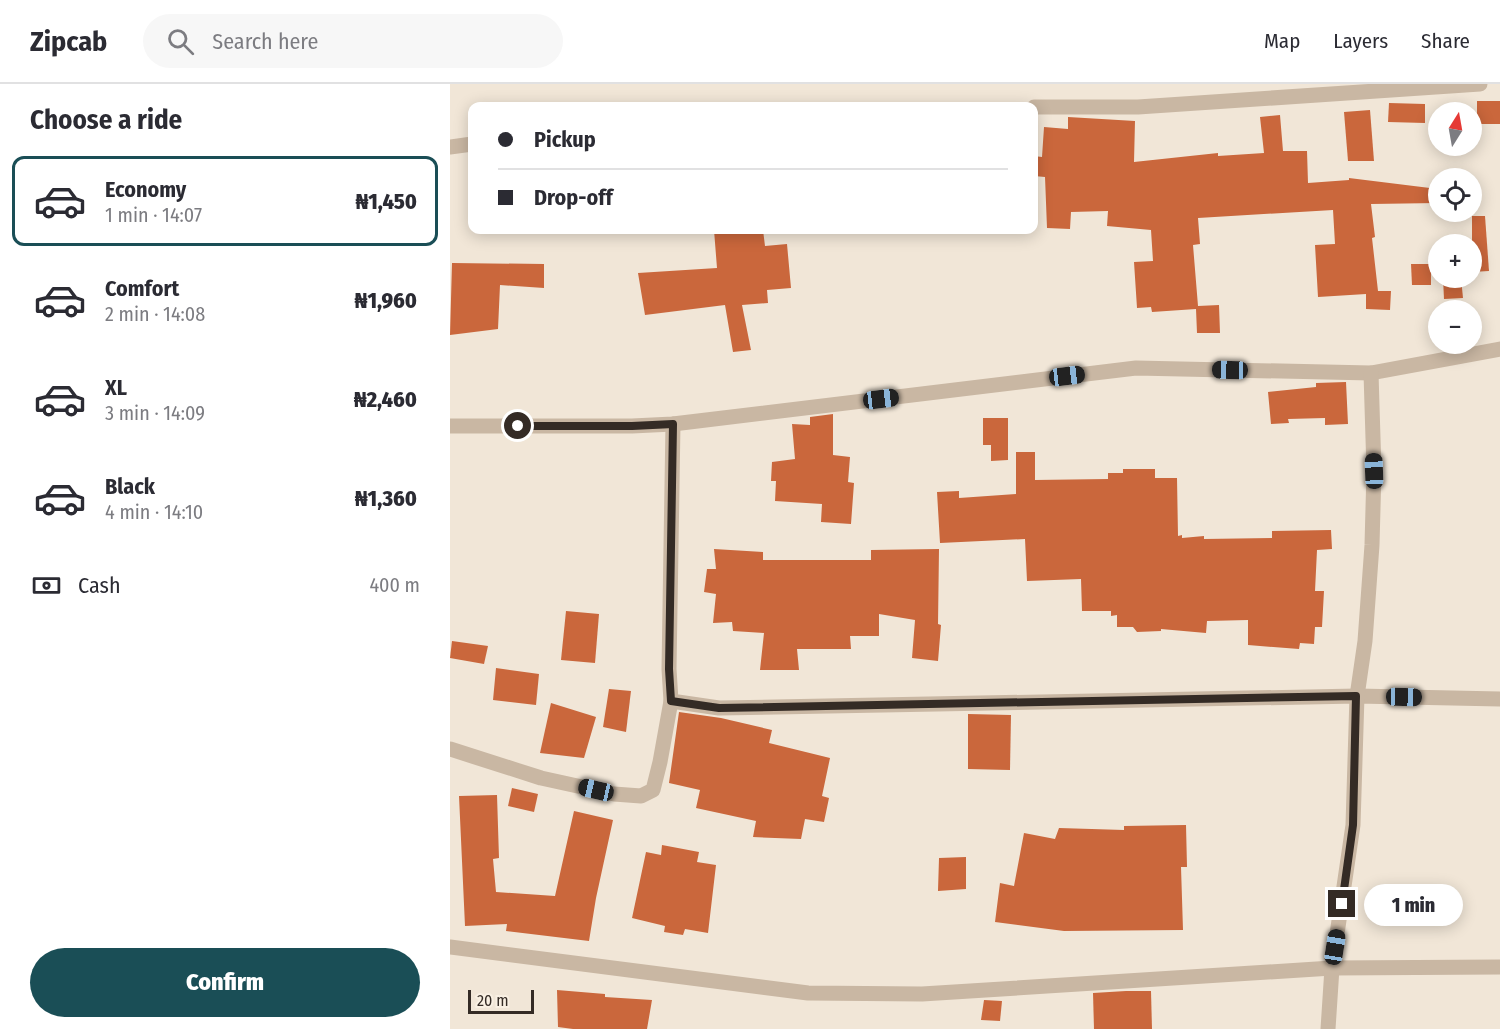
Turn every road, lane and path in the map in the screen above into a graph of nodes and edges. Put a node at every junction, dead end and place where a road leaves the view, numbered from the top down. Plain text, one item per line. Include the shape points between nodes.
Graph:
1 (1480, 84) edge
2 (1038, 107) edge
3 (468, 145) edge
4 (450, 147) edge
5 (1500, 349) edge
6 (1371, 373) junction
7 (673, 424) junction
8 (450, 426) edge
9 (1356, 696) junction
10 (1500, 699) edge
11 (671, 701) junction
12 (450, 749) edge
13 (450, 947) edge
14 (1500, 967) edge
15 (1332, 968) junction
16 (1328, 1029) edge

1 - 2 street via 1138,107
3 - 4 street
5 - 6 street
6 - 7 street via 1136,368
6 - 9 street via 1372,545 1365,641
7 - 8 street
7 - 11 street
9 - 10 street
9 - 11 street via 719,708
9 - 15 street via 1353,825
11 - 12 street via 653,790 642,796 541,778
13 - 15 street via 808,993 922,994
14 - 15 street
15 - 16 street

